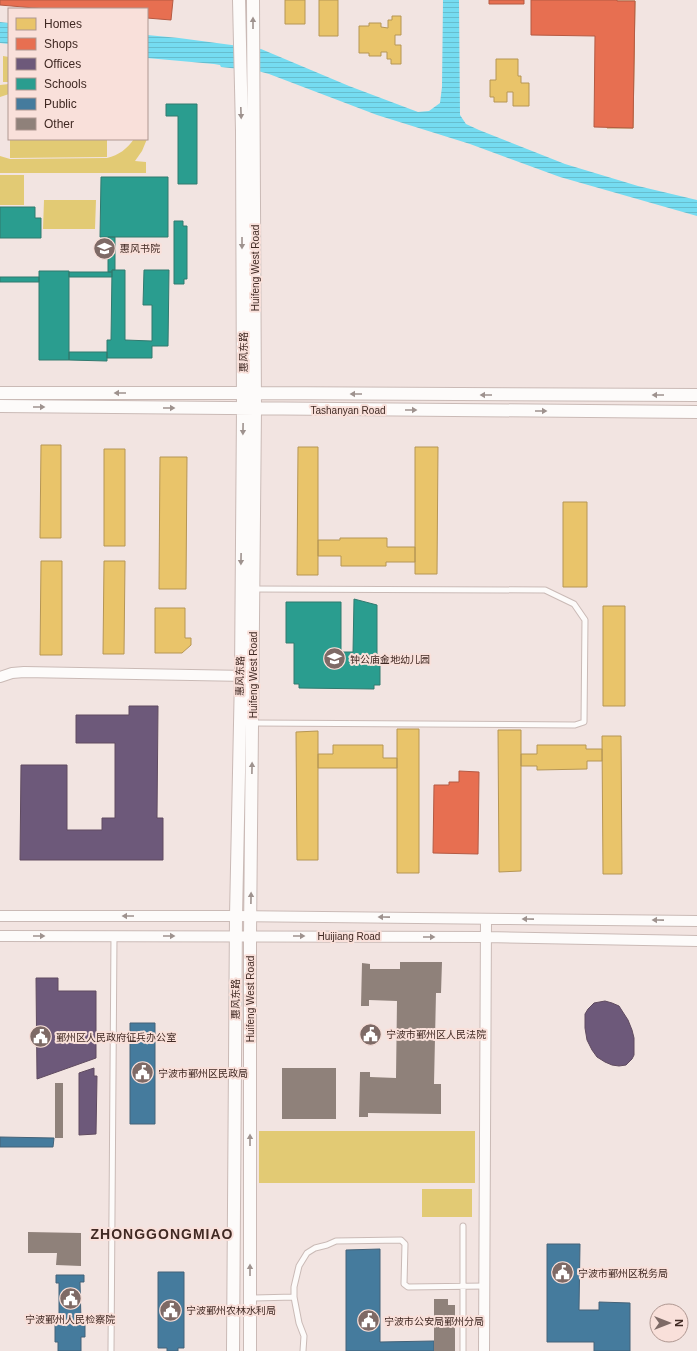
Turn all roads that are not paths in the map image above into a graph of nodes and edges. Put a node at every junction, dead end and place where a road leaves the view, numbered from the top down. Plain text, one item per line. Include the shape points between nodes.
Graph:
1 (239, 0) edge
2 (253, 0) edge
3 (0, 393) edge
4 (249, 393) junction
5 (697, 395) edge
6 (0, 406) edge
7 (249, 408) junction
8 (697, 412) edge
9 (241, 589) junction
10 (254, 589) junction
11 (253, 675) junction
12 (240, 676) junction
13 (0, 677) edge
14 (240, 723) junction
15 (253, 723) junction
16 (0, 916) edge
17 (236, 916) junction
18 (251, 916) junction
19 (486, 918) junction
20 (697, 921) edge
21 (0, 936) edge
22 (114, 936) junction
23 (236, 936) junction
24 (250, 936) junction
25 (486, 937) junction
26 (697, 941) edge
27 (464, 1226) dead end
28 (463, 1286) junction
29 (485, 1286) junction
30 (294, 1297) junction
31 (250, 1298) junction
32 (111, 1351) edge
33 (232, 1351) edge
34 (250, 1351) edge
35 (303, 1351) edge
36 (463, 1351) edge
37 (484, 1351) edge

1 -> 4 street, 惠风东路
4 -> 2 street, Huifeng West Road via 254,145
4 -> 3 street, Tashanyan Road
5 -> 4 street, Tashanyan Road
4 - 7 street, 惠风东路
6 -> 7 street, Tashanyan Road
7 -> 8 street, Tashanyan Road
7 -> 9 street, 惠风东路
7 - 10 street, Huifeng West Road
9 - 10 lane
9 - 12 street, 惠风东路
10 - 11 street, Huifeng West Road
10 - 15 lane via 544,590 574,604 585,620 584,722 575,725
11 - 12 street
11 - 15 street, Huifeng West Road
12 - 13 street via 24,672
12 - 14 street, 惠风东路
14 - 15 lane
14 - 17 street, 惠风东路
18 -> 15 street, Huifeng West Road
17 -> 16 street, Huijiang Road
17 - 18 street, Huijiang Road
17 - 23 street, 惠风东路
19 -> 18 street, Huijiang Road
18 - 24 street, Huifeng West Road
20 -> 19 street, Huijiang Road
19 - 25 street
21 -> 22 street, Huijiang Road
22 -> 23 street, Huijiang Road
22 - 32 lane
23 - 24 street, Huijiang Road
23 - 33 street, 惠风东路
24 -> 25 street, Huijiang Road
31 -> 24 street, Huifeng West Road
25 - 26 street, Huijiang Road
25 - 29 street
27 - 28 lane
28 - 29 lane
28 - 30 lane via 408,1287 404,1284 405,1244 401,1240 336,1241 307,1253 299,1266
28 - 36 lane
29 - 37 street
30 - 31 lane
30 - 35 lane via 298,1323 304,1336
31 - 34 street, Huifeng West Road

